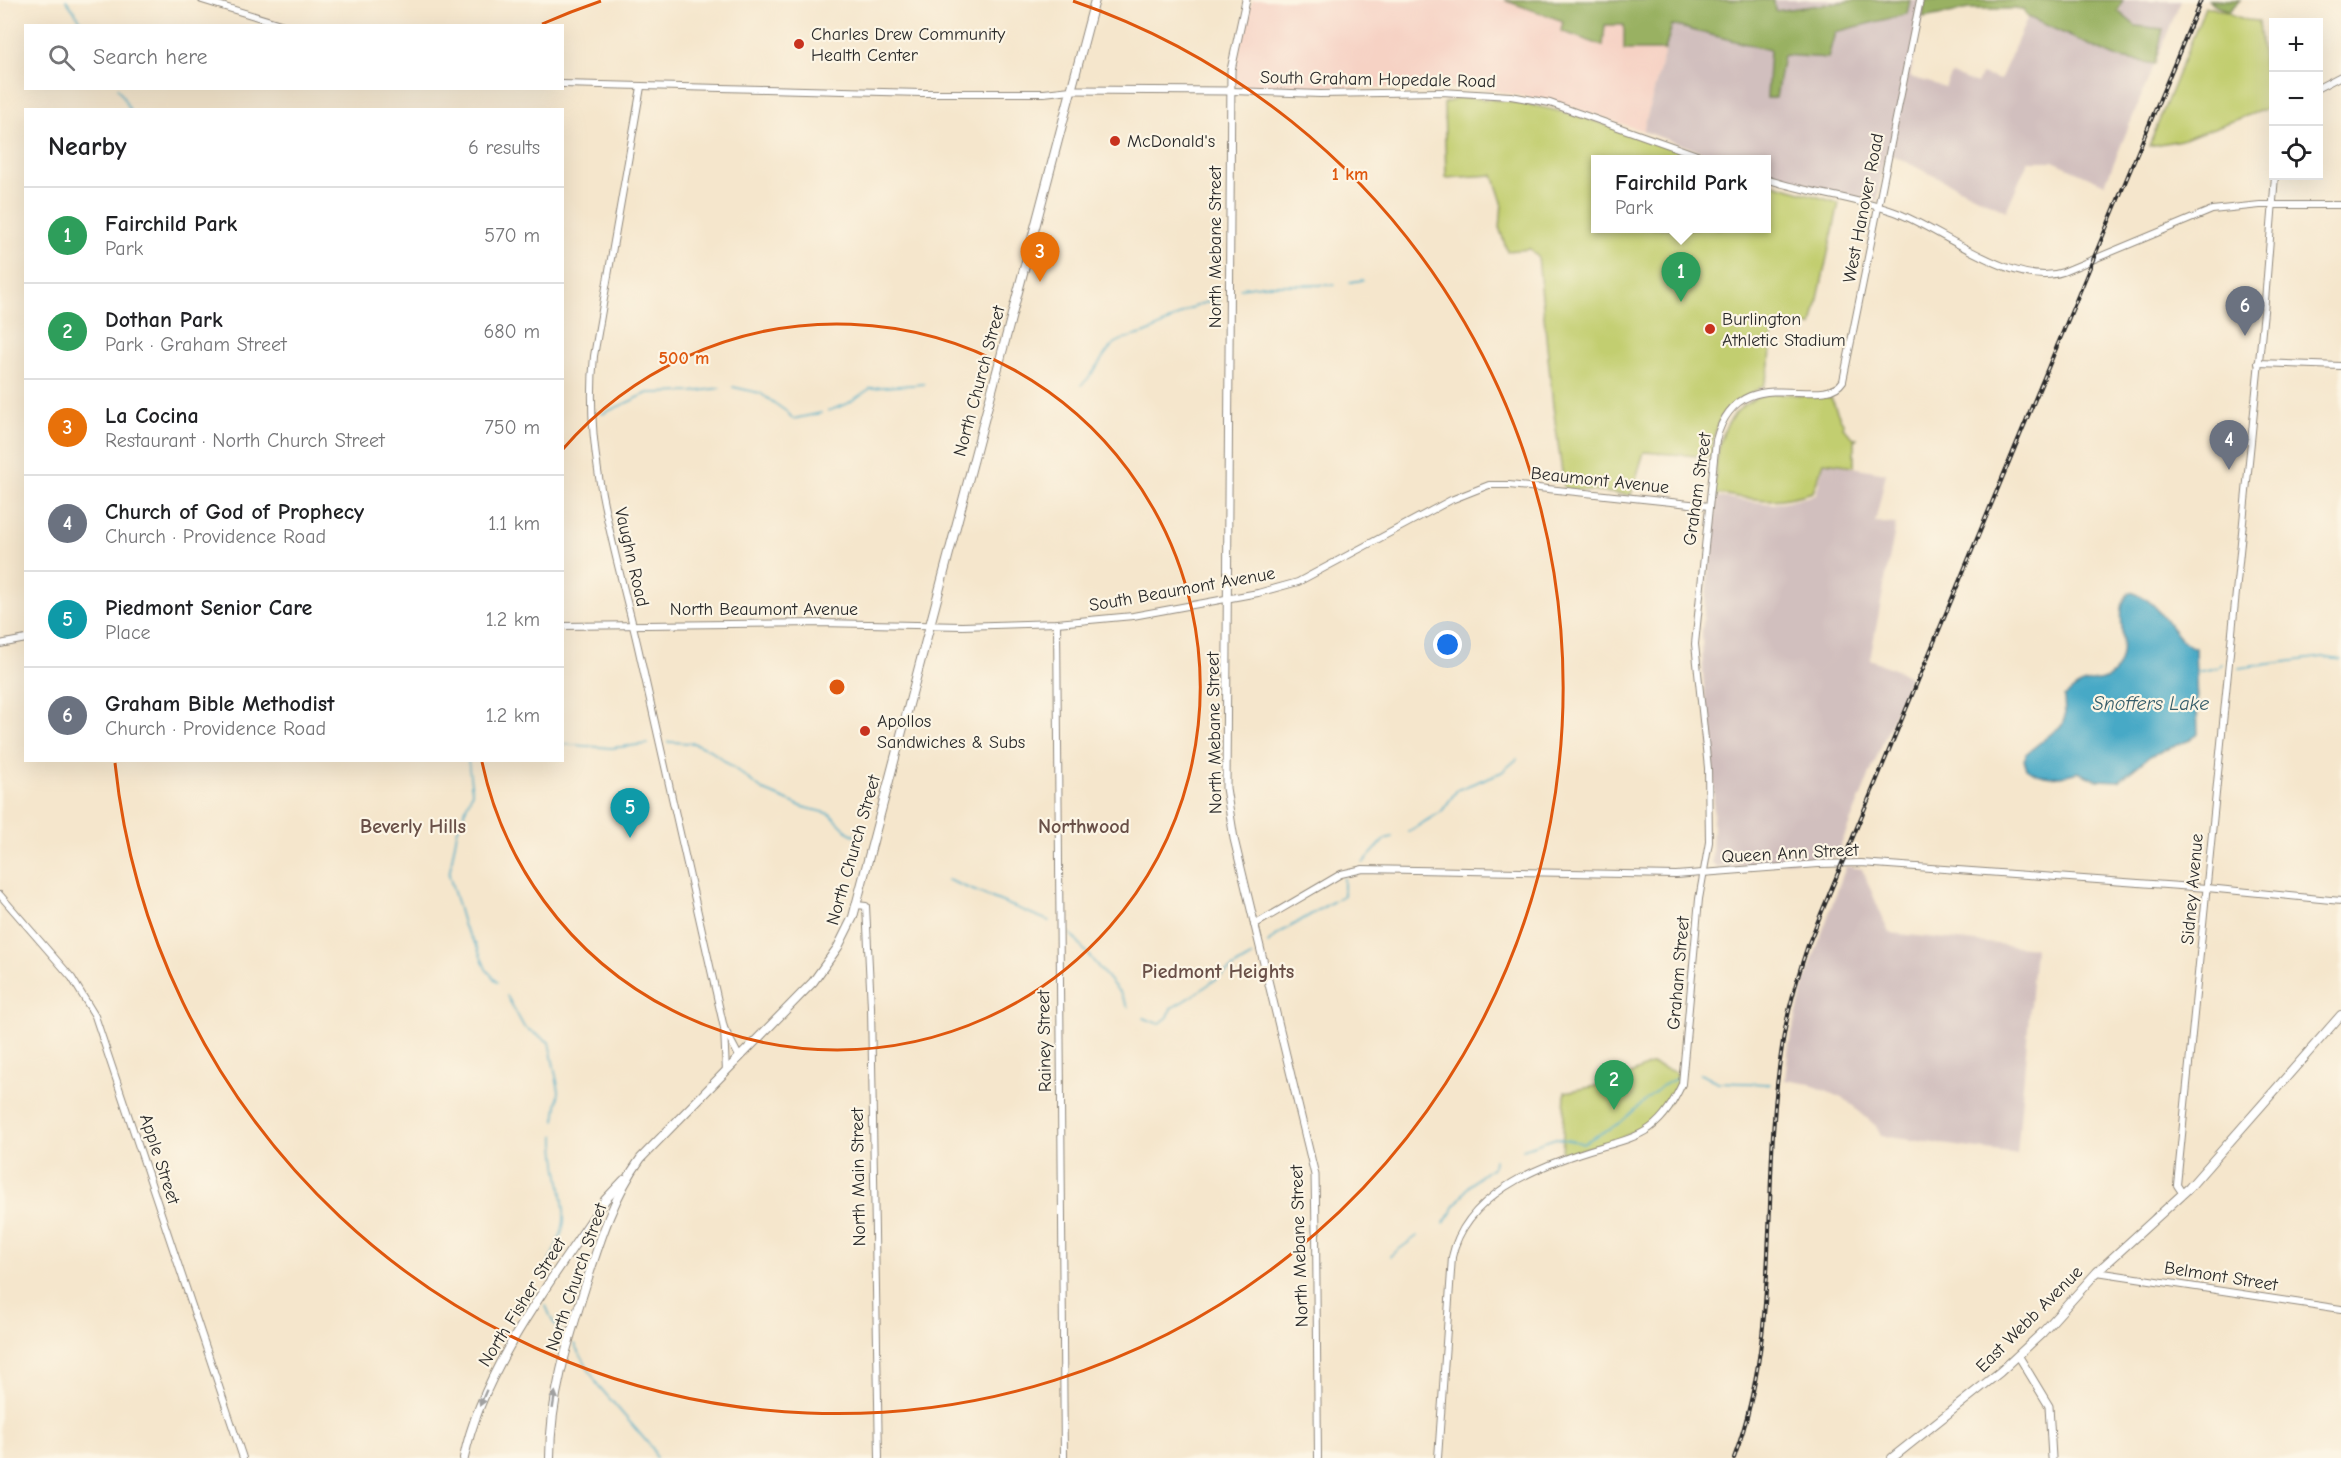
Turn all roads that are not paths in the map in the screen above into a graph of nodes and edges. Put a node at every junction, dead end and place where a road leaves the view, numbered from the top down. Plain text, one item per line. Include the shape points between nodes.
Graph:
1 (202, 0) edge
2 (1095, 0) edge
3 (1246, 0) edge
4 (1920, 0) edge
5 (280, 24) edge
6 (2341, 76) edge
7 (564, 84) edge
8 (2323, 86) edge
9 (641, 87) junction
10 (1071, 90) junction
11 (1231, 91) junction
12 (1700, 155) edge
13 (1771, 180) edge
14 (2275, 180) edge
15 (2274, 185) junction
16 (2274, 204) junction
17 (2260, 205) junction
18 (2341, 205) edge
19 (1880, 207) junction
20 (2258, 363) junction
21 (2341, 366) edge
22 (1769, 391) joint
23 (1489, 485) joint
24 (1709, 506) junction
25 (1228, 598) junction
26 (1057, 623) junction
27 (633, 624) junction
28 (564, 626) edge
29 (929, 626) junction
30 (24, 639) edge
31 (0, 644) edge
32 (1704, 873) junction
33 (2207, 888) junction
34 (0, 895) edge
35 (2341, 901) edge
36 (857, 905) junction
37 (1254, 925) junction
38 (2341, 1015) edge
39 (724, 1028) junction
40 (740, 1058) junction
41 (726, 1073) junction
42 (629, 1174) junction
43 (2183, 1194) junction
44 (1316, 1232) joint
45 (2097, 1272) junction
46 (2341, 1309) edge
47 (2018, 1355) junction
48 (243, 1458) edge
49 (464, 1458) edge
50 (550, 1458) edge
51 (879, 1458) edge
52 (1064, 1458) edge
53 (1318, 1458) edge
54 (1438, 1458) edge
55 (1892, 1458) edge
56 (2052, 1458) edge

1 - 5 street
2 - 10 main road, North Church Street
3 - 11 main road, North Mebane Street via 1233,56
4 - 19 street, West Hanover Road
6 - 8 street
7 - 9 street
9 - 10 street via 922,93
9 - 27 street, Vaughn Road via 594,356 591,399 596,464
10 - 11 main road, South Graham Hopedale Road
10 - 29 main road, North Church Street
11 - 12 street, South Graham Hopedale Road via 1511,96 1550,103
11 - 25 main road, North Mebane Street
13 - 19 street
14 - 15 street, Sidney Avenue
15 - 16 street, Sidney Avenue
15 - 17 street
16 - 17 street
16 - 18 street
16 - 20 street, Sidney Avenue
17 - 19 street via 2201,213 2052,275 2028,274 1987,258 1908,217
19 - 22 street, West Hanover Road via 1842,384 1826,391
20 - 21 street
20 - 33 street, Sidney Avenue
22 - 24 street, Graham Street via 1737,404 1721,425
23 - 24 street, Beaumont Avenue
23 - 25 street, South Beaumont Avenue via 1451,500 1298,582
24 - 32 street, Graham Street via 1695,644 1709,791
25 - 26 street, South Beaumont Avenue via 1115,619
25 - 37 main road, North Mebane Street via 1227,800
26 - 29 street, South Beaumont Avenue
26 - 52 street, Rainey Street
27 - 28 street, North Beaumont Avenue
27 - 29 street, North Beaumont Avenue
27 - 39 street, Vaughn Road
29 - 36 main road, North Church Street
30 - 31 street
32 - 33 street, Queen Ann Street via 1862,863
32 - 37 street, Queen Ann Street via 1363,869 1341,874
32 - 54 street, Graham Street via 1684,1073 1668,1109 1650,1128 1633,1137 1522,1177 1479,1208 1457,1238 1452,1257
33 - 35 street, Queen Ann Street
33 - 43 street, Sidney Avenue via 2177,1185
34 - 48 street, Apple Street via 73,980 95,1016
36 - 40 main road, North Church Street via 844,937 820,973
36 - 51 street, North Main Street via 866,906 868,920
37 - 44 main road, North Mebane Street via 1315,1174
38 - 43 main road, East Webb Avenue
39 - 40 street, Vaughn Road
39 - 41 street, Vaughn Road
40 - 41 main road, North Church Street
41 - 42 main road, North Church Street
42 -> 49 main road, North Fisher Street via 605,1200 503,1357 481,1403
50 -> 42 main road, North Church Street via 552,1409 563,1359 599,1244
43 - 45 main road, East Webb Avenue
44 - 53 street, North Mebane Street
45 - 46 street, Belmont Street
45 - 47 main road, East Webb Avenue
47 - 55 main road, East Webb Avenue
47 - 56 main road via 2049,1406

